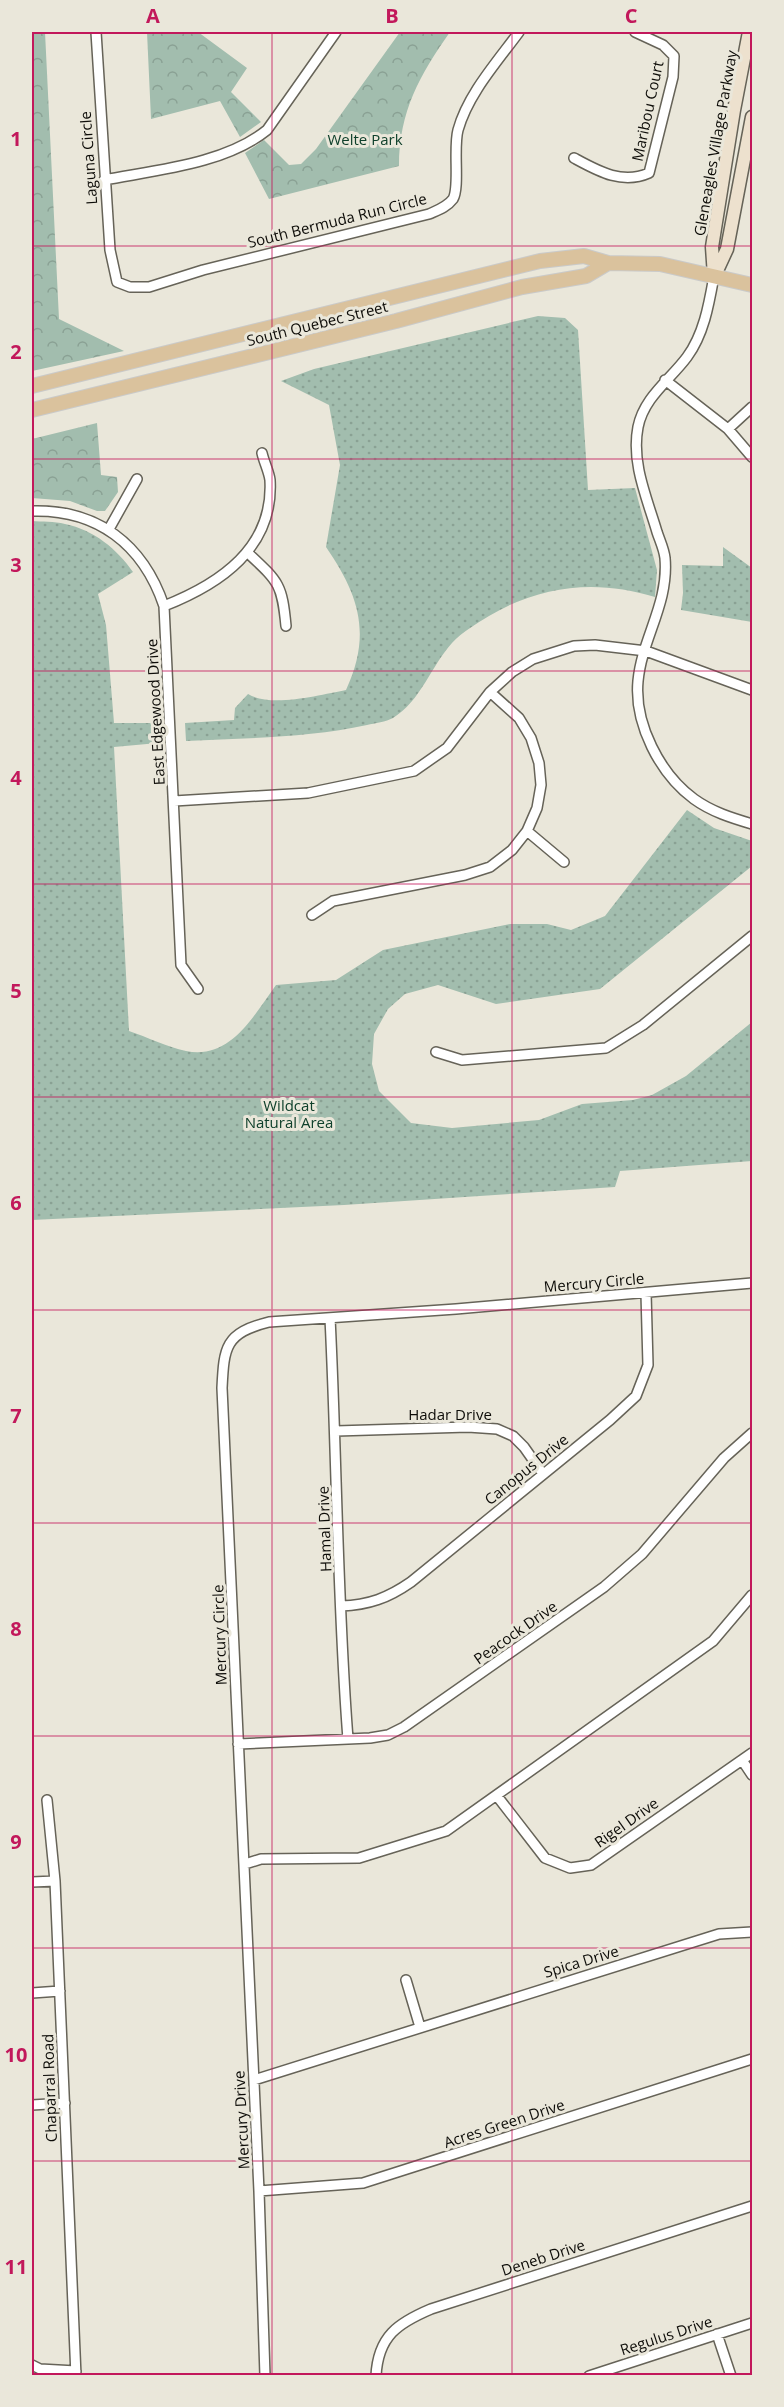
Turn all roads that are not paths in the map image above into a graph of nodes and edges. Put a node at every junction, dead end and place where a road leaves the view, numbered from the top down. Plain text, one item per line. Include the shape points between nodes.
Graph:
1 (96, 32) edge
2 (336, 32) edge
3 (519, 32) edge
4 (635, 32) edge
5 (748, 35) edge
6 (753, 117) edge
7 (574, 158) dead end
8 (104, 180) junction
9 (608, 262) junction
10 (714, 276) junction
11 (117, 282) joint
12 (753, 285) edge
13 (665, 380) junction
14 (32, 386) edge
15 (753, 407) edge
16 (32, 410) edge
17 (728, 429) junction
18 (262, 453) dead end
19 (753, 457) edge
20 (137, 479) dead end
21 (32, 510) edge
22 (109, 529) junction
23 (248, 553) junction
24 (164, 606) junction
25 (286, 627) dead end
26 (646, 651) junction
27 (753, 690) edge
28 (490, 692) junction
29 (174, 801) junction
30 (753, 824) edge
31 (527, 831) junction
32 (564, 862) dead end
33 (312, 915) dead end
34 (753, 936) edge
35 (198, 989) dead end
36 (436, 1052) dead end
37 (753, 1283) edge
38 (646, 1293) junction
39 (330, 1318) junction
40 (336, 1431) junction
41 (753, 1433) edge
42 (543, 1474) junction
43 (753, 1595) edge
44 (341, 1606) junction
45 (348, 1739) junction
46 (238, 1744) junction
47 (753, 1753) edge
48 (742, 1760) junction
49 (753, 1775) edge
50 (497, 1796) junction
51 (47, 1800) dead end
52 (245, 1864) junction
53 (55, 1881) junction
54 (32, 1882) edge
55 (753, 1932) edge
56 (406, 1980) dead end
57 (60, 1991) junction
58 (32, 1993) edge
59 (420, 2027) junction
60 (753, 2059) edge
61 (254, 2080) junction
62 (64, 2103) junction
63 (32, 2105) edge
64 (259, 2191) junction
65 (753, 2206) edge
66 (753, 2323) edge
67 (717, 2334) junction
68 (32, 2365) edge
69 (76, 2373) edge
70 (603, 2373) edge
71 (265, 2376) edge
72 (376, 2376) edge
73 (589, 2376) edge
74 (732, 2376) edge

1 - 8 street, Laguna Circle
2 - 8 street via 267,130 251,143 173,167
3 - 11 street, South Bermuda Run Circle via 465,111 455,149 456,189 444,207 149,287 129,287
4 - 7 street, Maribou Court via 663,45 674,56 673,77 649,173 622,178
5 - 10 street, Gleneagles Village Parkway via 712,247
6 - 10 street, Gleneagles Village Parkway via 728,249
8 - 11 street, Laguna Circle
9 - 10 main road, South Quebec Street via 660,264
9 - 14 main road, South Quebec Street via 584,255 512,266
9 - 16 main road, South Quebec Street via 586,276 522,287
10 - 12 main road, South Quebec Street
10 - 13 street via 696,342 687,358
13 - 17 street
13 - 26 street via 638,424 635,450 665,555 666,582
15 - 17 street
17 - 19 street
18 - 23 street via 270,478 268,507
20 - 22 street
21 - 22 street, East Edgewood Drive via 67,513
22 - 24 street, East Edgewood Drive via 146,568
23 - 24 street via 212,584
23 - 25 street via 276,580 283,596
24 - 29 street, East Edgewood Drive
26 - 27 street
26 - 28 street via 574,646 533,659
26 - 30 street via 638,681 640,708 646,736 660,759 694,799 719,814
28 - 29 street via 447,748 414,771 308,793
28 - 31 street via 519,717 539,763 537,808
29 - 35 street, East Edgewood Drive via 181,965
31 - 32 street
31 - 33 street via 512,850 490,867 333,901
34 - 36 street via 643,1025 606,1048 462,1060
37 - 38 street, Mercury Circle
38 - 39 street, Mercury Circle
38 - 42 street, Canopus Drive via 648,1365 636,1396
39 - 40 street, Hamal Drive
39 - 46 street, Mercury Circle via 251,1327 236,1335 224,1354 222,1388
40 - 42 street, Hadar Drive via 497,1429 524,1446
40 - 44 street, Hamal Drive
41 - 45 street, Peacock Drive via 724,1458 642,1554 604,1587 404,1727 388,1735
42 - 44 street, Canopus Drive via 394,1594 361,1605
43 - 50 street via 713,1641
44 - 45 street, Hamal Drive
45 - 46 street, Peacock Drive
46 - 52 street, Mercury Circle
47 - 48 street, Rigel Drive
48 - 49 street
48 - 50 street, Rigel Drive via 591,1865 570,1868 545,1858
50 - 52 street via 446,1831 359,1858 261,1859
51 - 53 street, Chaparral Road
52 - 61 street, Mercury Drive
53 - 54 street
53 - 57 street, Chaparral Road
55 - 59 street, Spica Drive via 718,1934
56 - 59 street
57 - 58 street
57 - 62 street, Chaparral Road
59 - 61 street, Spica Drive
60 - 64 street, Acres Green Drive via 363,2183
61 - 64 street, Mercury Drive
62 - 63 street
62 - 69 street, Chaparral Road
64 - 71 street, Mercury Drive
65 - 72 street, Deneb Drive via 406,2319 382,2347
66 - 67 street, Regulus Drive
67 - 70 street, Regulus Drive
67 - 74 street
68 - 69 street
70 - 73 street, Regulus Drive

